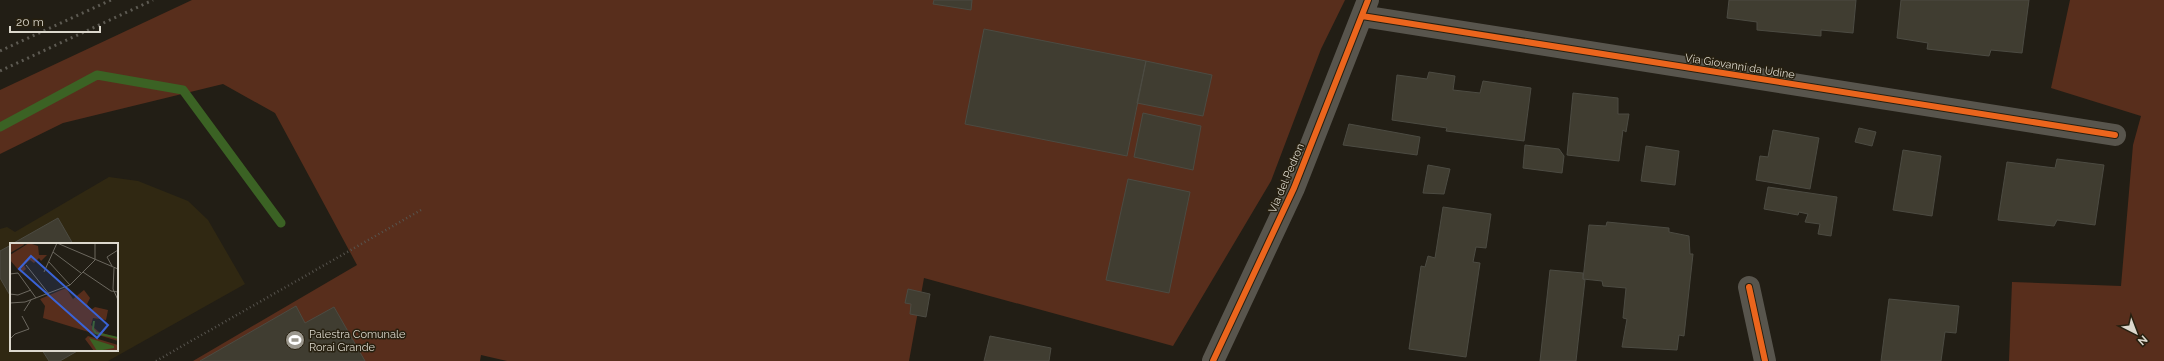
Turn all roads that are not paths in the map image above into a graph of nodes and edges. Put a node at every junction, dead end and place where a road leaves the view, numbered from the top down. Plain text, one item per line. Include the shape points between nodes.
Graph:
1 (1365, 8) edge
2 (2115, 135) dead end
3 (1749, 287) dead end
4 (1213, 361) edge
5 (1765, 361) edge

1 - 2 street, Via Giovanni da Udine
1 - 4 street, Via del Pedron via 1294,188
3 - 5 street

